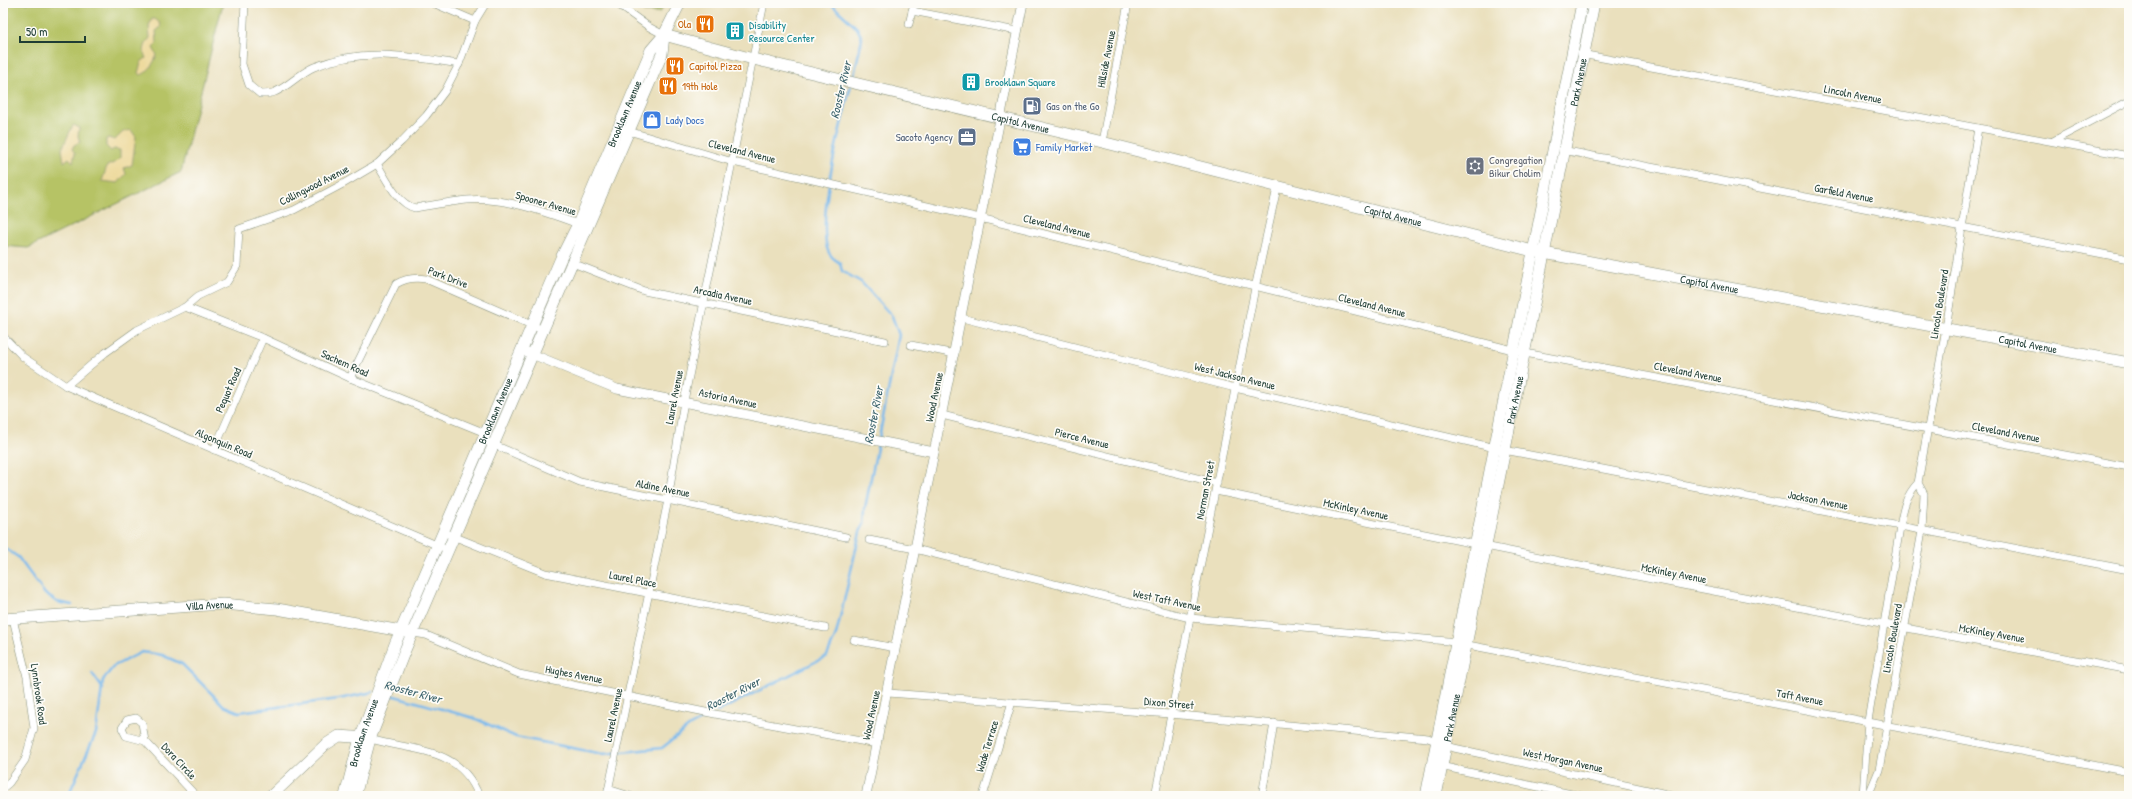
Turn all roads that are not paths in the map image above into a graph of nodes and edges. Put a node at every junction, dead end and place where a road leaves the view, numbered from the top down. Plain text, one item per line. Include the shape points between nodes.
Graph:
1 (245, 3) edge
2 (433, 3) edge
3 (486, 3) edge
4 (616, 3) edge
5 (680, 3) edge
6 (764, 3) edge
7 (914, 3) edge
8 (1023, 3) edge
9 (1128, 3) edge
10 (1582, 3) edge
11 (1594, 3) edge
12 (912, 11) junction
13 (475, 21) junction
14 (909, 24) dead end
15 (1018, 31) junction
16 (664, 35) junction
17 (1573, 53) junction
18 (1584, 55) junction
19 (753, 59) junction
20 (459, 64) junction
21 (2129, 101) edge
22 (1001, 119) junction
23 (617, 127) junction
24 (1978, 128) junction
25 (629, 131) junction
26 (2053, 141) junction
27 (1102, 142) junction
28 (1554, 149) junction
29 (1566, 151) junction
30 (2129, 156) edge
31 (733, 162) junction
32 (377, 164) junction
33 (1277, 188) junction
34 (980, 218) junction
35 (582, 226) junction
36 (1962, 227) junction
37 (1534, 251) junction
38 (1546, 253) junction
39 (561, 258) junction
40 (2129, 259) edge
41 (572, 262) junction
42 (1255, 288) junction
43 (705, 303) junction
44 (185, 307) junction
45 (962, 318) junction
46 (532, 324) junction
47 (1946, 328) junction
48 (543, 330) junction
49 (3, 336) edge
50 (263, 338) junction
51 (885, 341) dead end
52 (911, 345) dead end
53 (522, 349) junction
54 (1513, 350) junction
55 (1525, 353) junction
56 (533, 354) junction
57 (955, 354) junction
58 (2129, 363) edge
59 (350, 378) junction
60 (66, 386) junction
61 (1235, 388) junction
62 (684, 401) junction
63 (942, 415) junction
64 (1928, 428) junction
65 (484, 436) junction
66 (496, 441) junction
67 (1499, 449) junction
68 (214, 450) junction
69 (934, 452) junction
70 (2129, 467) edge
71 (1217, 483) junction
72 (1918, 483) junction
73 (1216, 491) junction
74 (668, 500) junction
75 (1900, 527) junction
76 (1922, 531) junction
77 (443, 532) junction
78 (846, 536) dead end
79 (454, 538) junction
80 (869, 540) dead end
81 (438, 545) junction
82 (1480, 546) junction
83 (916, 549) junction
84 (449, 551) junction
85 (2129, 570) edge
86 (647, 593) junction
87 (1190, 618) junction
88 (8, 619) edge
89 (1884, 625) junction
90 (825, 628) dead end
91 (1905, 629) junction
92 (401, 631) junction
93 (413, 633) junction
94 (854, 640) dead end
95 (1461, 644) junction
96 (896, 648) junction
97 (2129, 670) edge
98 (386, 685) junction
99 (888, 693) junction
100 (628, 696) junction
101 (1012, 702) junction
102 (1170, 714) junction
103 (1868, 721) junction
104 (1274, 723) junction
105 (1887, 726) junction
106 (366, 738) junction
107 (145, 741) dead end
108 (1441, 743) junction
109 (877, 744) junction
110 (1432, 764) junction
111 (1443, 766) junction
112 (2129, 772) edge
113 (3, 788) edge
114 (607, 792) edge
115 (196, 796) edge
116 (271, 796) edge
117 (345, 796) edge
118 (355, 796) edge
119 (479, 796) edge
120 (630, 796) edge
121 (866, 796) edge
122 (983, 796) edge
123 (1154, 796) edge
124 (1262, 796) edge
125 (1426, 796) edge
126 (1436, 796) edge
127 (1580, 796) edge
128 (1676, 796) edge
129 (1863, 796) edge
130 (1868, 796) edge

1 - 20 street via 242,64 249,85 260,94 275,92 312,67 346,56 408,55
2 - 13 street
3 - 13 street, Collingwood Avenue
4 - 16 street
5 - 16 main road, Brooklawn Avenue
6 - 19 street, Laurel Avenue
7 - 12 street
8 - 15 street, Wood Avenue
9 - 27 street, Hillside Avenue
10 - 17 main road, Park Avenue
11 - 18 main road, Park Avenue
12 - 14 street
12 - 15 street
13 - 20 street, Collingwood Avenue
15 - 22 street, Wood Avenue
16 - 19 main road, Capitol Avenue
16 - 23 main road, Brooklawn Avenue via 651,50
16 - 25 main road, Brooklawn Avenue via 662,54
17 - 18 street, Lincoln Avenue
17 - 28 main road, Park Avenue
18 - 24 street, Lincoln Avenue
18 - 29 main road, Park Avenue
19 - 22 main road, Capitol Avenue
19 - 31 street, Laurel Avenue
20 - 32 street, Collingwood Avenue via 445,91 426,116
21 - 26 street
22 - 27 main road, Capitol Avenue
22 - 34 street, Wood Avenue
23 - 25 street, Cleveland Avenue
23 - 35 main road, Brooklawn Avenue
24 - 26 street, Lincoln Avenue
24 - 36 street, Lincoln Boulevard
25 - 31 street, Cleveland Avenue
25 - 35 main road, Brooklawn Avenue
26 - 30 street, Lincoln Avenue
27 - 33 main road, Capitol Avenue
28 - 29 street, Garfield Avenue
28 - 37 main road, Park Avenue
29 - 36 street, Garfield Avenue
29 - 38 main road, Park Avenue
31 - 34 street, Cleveland Avenue
31 - 43 street, Laurel Avenue
32 - 35 street, Spooner Avenue via 401,200 408,206 415,208 468,200 494,202 536,210
32 - 44 street, Collingwood Avenue via 294,210 239,229 237,266 227,282 198,296
33 - 37 main road, Capitol Avenue
33 - 42 street, Norman Street
34 - 42 street, Cleveland Avenue
34 - 45 street, Wood Avenue
35 - 39 main road, Brooklawn Avenue
35 - 41 main road, Brooklawn Avenue
36 - 40 street, Garfield Avenue
36 - 47 street, Lincoln Boulevard
37 - 38 main road, Capitol Avenue
37 - 54 main road, Park Avenue
38 - 47 main road, Capitol Avenue
38 - 55 main road, Park Avenue
39 - 41 street, Arcadia Avenue
39 - 46 main road, Brooklawn Avenue
41 - 43 street, Arcadia Avenue via 644,291
41 - 48 main road, Brooklawn Avenue
42 - 54 street, Cleveland Avenue
42 - 61 street, Norman Street
43 - 51 street, Arcadia Avenue
43 - 62 street, Laurel Avenue
44 - 50 street, Sachem Road
44 - 60 street, Collingwood Avenue via 137,330
45 - 57 street, Wood Avenue
45 - 61 street, West Jackson Avenue
46 - 48 street, Park Drive
46 - 53 main road, Brooklawn Avenue
46 - 59 street, Park Drive via 426,279 403,280 396,284
47 - 58 main road, Capitol Avenue
47 - 64 street, Lincoln Boulevard
48 - 56 main road, Brooklawn Avenue
49 - 60 street, Algonquin Road via 23,357
50 - 59 street, Sachem Road
50 - 68 street, Pequot Road
52 - 57 street
53 - 56 street, Astoria Avenue
53 - 65 main road, Brooklawn Avenue
54 - 55 street, Cleveland Avenue
54 - 67 main road, Park Avenue
55 - 64 street, Cleveland Avenue
55 - 67 main road, Park Avenue
56 - 62 street, Astoria Avenue via 617,389
56 - 66 main road, Brooklawn Avenue
57 - 63 street, Wood Avenue
59 - 65 street, Sachem Road
60 - 68 street, Algonquin Road
61 - 67 street, West Jackson Avenue
61 - 71 street, Norman Street
62 - 69 street, Astoria Avenue
62 - 74 street, Laurel Avenue
63 - 69 street, Wood Avenue
63 - 71 street, Pierce Avenue
64 - 70 street, Cleveland Avenue
64 - 72 street, Lincoln Boulevard
65 - 66 street, Sachem Road
65 - 77 main road, Brooklawn Avenue
66 - 74 street, Aldine Avenue via 580,482
66 - 79 main road, Brooklawn Avenue
67 - 75 street, Jackson Avenue
67 - 82 main road, Park Avenue
68 - 81 street, Algonquin Road
69 - 83 street, Wood Avenue
71 - 73 street, Norman Street
72 - 75 street, Lincoln Boulevard via 1910,491 1905,502
72 - 76 street, Lincoln Boulevard via 1924,494
73 - 82 street, McKinley Avenue
73 - 87 street, Norman Street
74 - 78 street, Aldine Avenue
74 - 86 street, Laurel Avenue
75 - 76 street, Jackson Avenue
75 - 89 street, Lincoln Boulevard
76 - 85 street, Jackson Avenue
76 - 91 street, Lincoln Boulevard
77 - 79 street, Laurel Place
77 - 81 main road, Brooklawn Avenue
79 - 84 main road, Brooklawn Avenue
79 - 86 street, Laurel Place via 546,574
80 - 83 street, West Taft Avenue
81 - 84 street, Algonquin Road
81 - 92 main road, Brooklawn Avenue
82 - 89 street, McKinley Avenue
82 - 95 main road, Park Avenue
83 - 87 street, West Taft Avenue
83 - 96 street, Wood Avenue
84 - 93 main road, Brooklawn Avenue
86 - 90 street, Laurel Place
86 - 100 street, Laurel Avenue
87 - 95 street, West Taft Avenue
87 - 102 street, Norman Street
88 - 92 main road, Villa Avenue via 223,604 277,609
88 - 113 street, Lynnbrook Road via 27,677 34,728 25,760
89 - 91 street, McKinley Avenue
89 - 103 street, Lincoln Boulevard
91 - 97 street, McKinley Avenue
91 - 105 street, Lincoln Boulevard
92 - 93 main road, Villa Avenue
92 - 98 main road, Brooklawn Avenue
93 - 98 main road, Brooklawn Avenue
93 - 100 street, Hughes Avenue via 426,635 519,674
94 - 96 street
95 - 103 street, Taft Avenue
95 - 108 main road, Park Avenue
96 - 99 street, Wood Avenue
98 - 106 main road, Brooklawn Avenue
99 - 101 street, Dixon Street
99 - 109 street, Wood Avenue
100 - 109 street, Hughes Avenue
100 - 114 street, Laurel Avenue
101 - 102 street, Dixon Street
101 - 122 street, Wade Terrace
102 - 104 street, Dixon Street
102 - 123 street, Norman Street
103 - 105 street, Taft Avenue
103 - 129 street, Lincoln Boulevard
104 - 108 street, Dixon Street via 1428,738
104 - 124 street
105 - 112 street, Taft Avenue
105 - 130 street, Lincoln Boulevard via 1879,770
106 - 116 main road via 339,736
106 - 117 main road, Brooklawn Avenue
106 - 118 main road, Brooklawn Avenue
106 - 119 street via 442,756 454,762 466,772
107 - 115 street, Dora Circle
108 - 110 main road, Park Avenue
108 - 111 main road, Park Avenue
108 - 128 street, West Morgan Avenue
109 - 121 street, Wood Avenue
110 - 111 street
110 - 125 main road, Park Avenue
111 - 126 main road, Park Avenue
111 - 127 street
114 - 120 street

